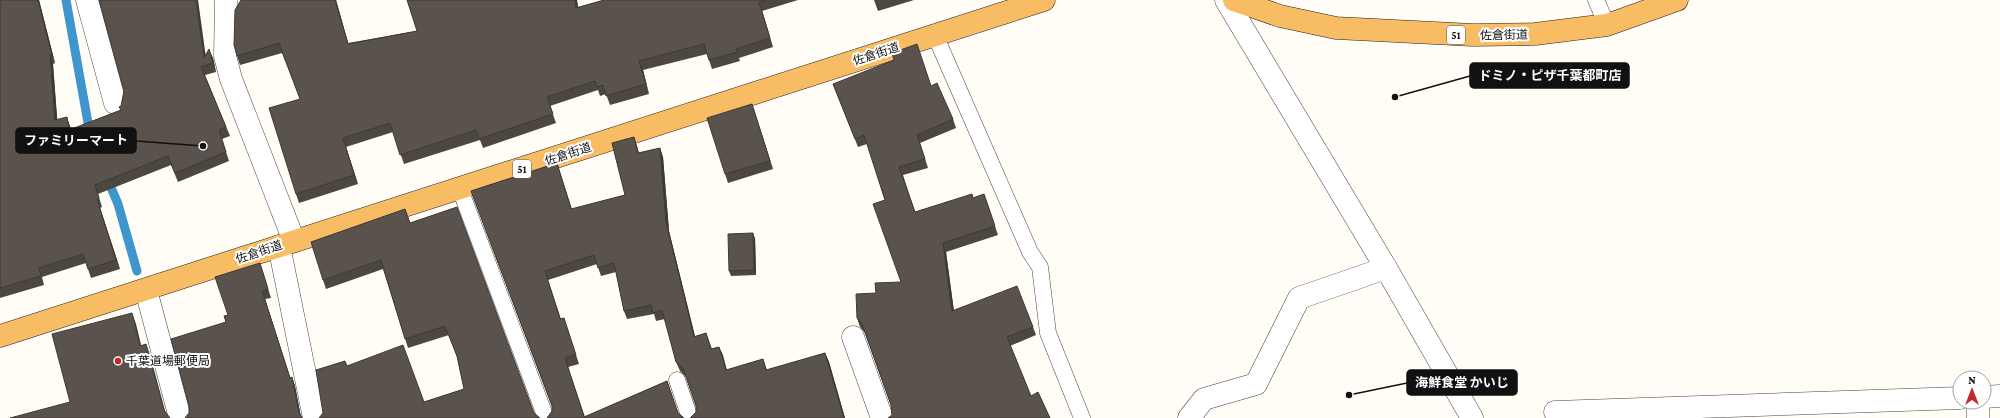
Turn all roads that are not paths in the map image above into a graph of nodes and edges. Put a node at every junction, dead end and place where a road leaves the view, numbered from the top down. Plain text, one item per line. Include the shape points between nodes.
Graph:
1 (88, 0) edge
2 (1044, 0) edge
3 (1226, 0) edge
4 (1234, 0) edge
5 (1596, 0) edge
6 (1677, 0) edge
7 (231, 2) edge
8 (1608, 25) junction
9 (935, 35) junction
10 (115, 103) dead end
11 (460, 189) junction
12 (286, 243) junction
13 (1386, 268) junction
14 (146, 290) junction
15 (0, 336) edge
16 (853, 337) dead end
17 (678, 380) dead end
18 (1952, 398) edge
19 (1556, 412) dead end
20 (180, 418) edge
21 (314, 418) edge
22 (546, 418) edge
23 (690, 418) edge
24 (882, 418) edge
25 (1082, 418) edge
26 (1189, 418) edge
27 (1472, 418) edge

1 - 10 street
2 - 9 highway, 佐倉街道 / 51
3 - 13 street
4 - 8 highway, 佐倉街道 / 51 via 1280,16 1336,28 1473,35 1535,34
5 - 8 lane
6 - 8 highway, 佐倉街道 / 51
7 - 12 street via 225,56
9 - 11 highway, 佐倉街道 / 51
9 - 25 lane via 1030,252 1040,267 1048,333
11 - 12 highway, 佐倉街道 / 51
11 - 22 lane
12 - 14 highway, 佐倉街道 / 51
12 - 21 street
13 - 26 street via 1299,298 1256,384 1204,399
13 - 27 street
14 - 15 highway, 佐倉街道 / 51
14 - 20 street
16 - 24 street
17 - 23 lane
18 - 19 street

